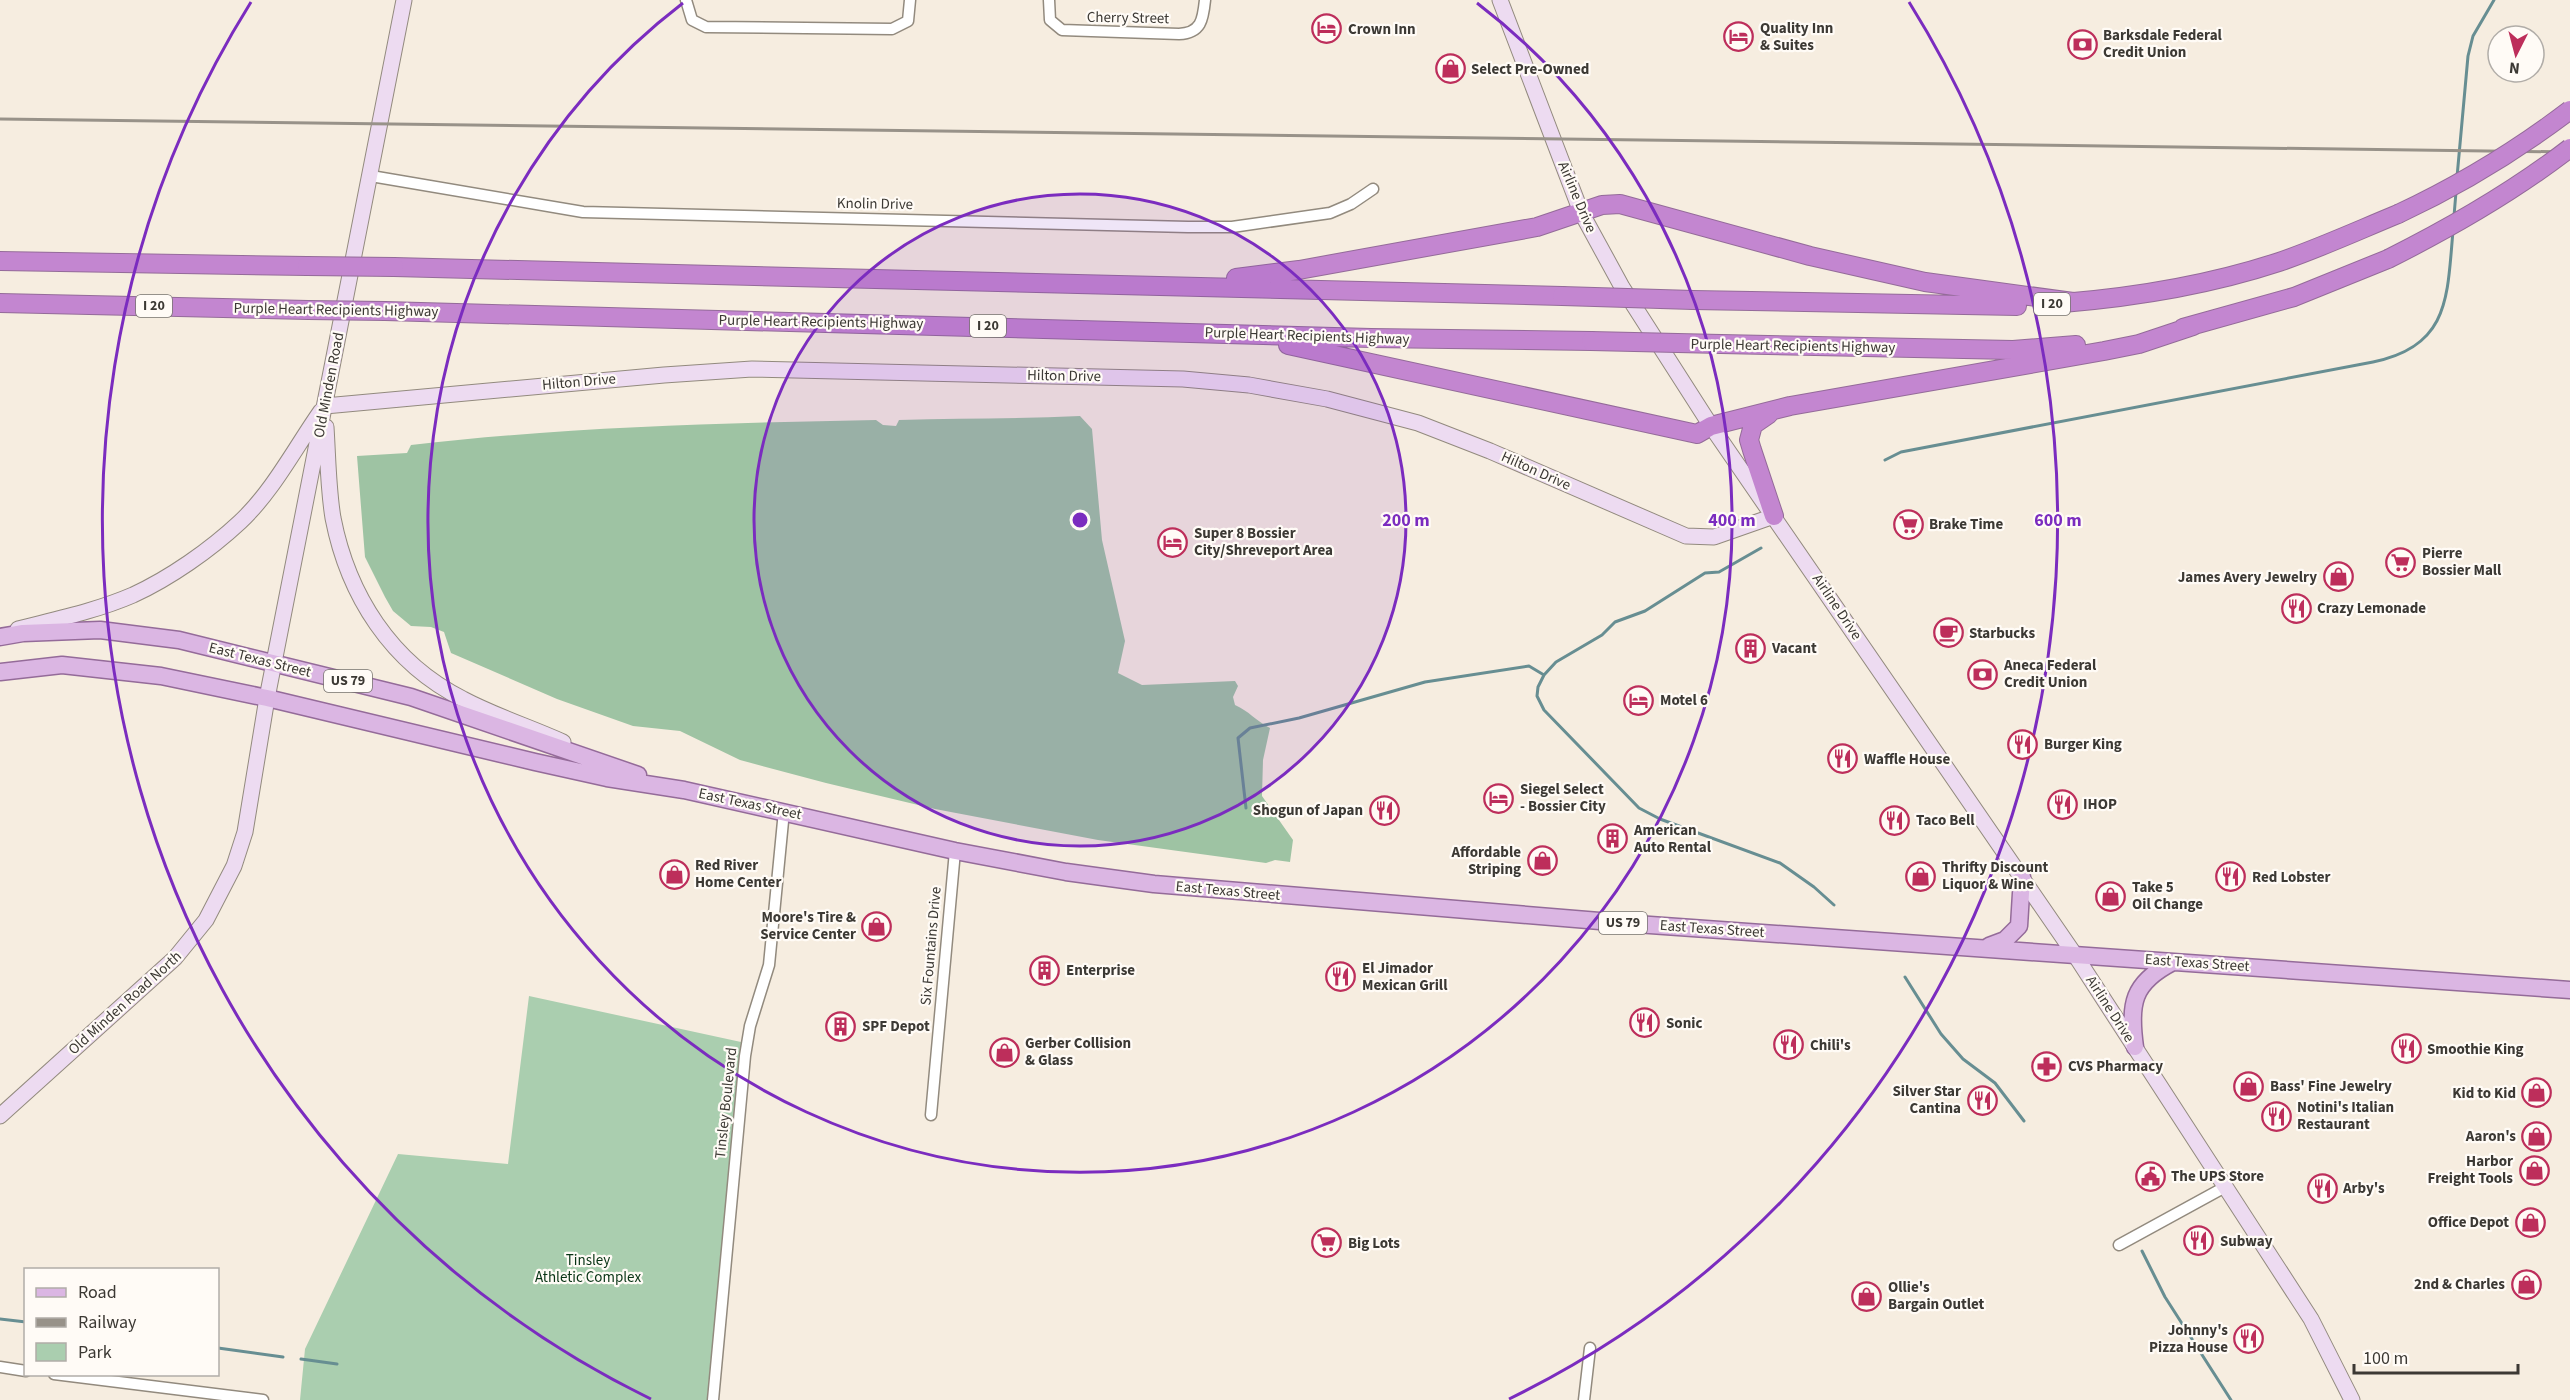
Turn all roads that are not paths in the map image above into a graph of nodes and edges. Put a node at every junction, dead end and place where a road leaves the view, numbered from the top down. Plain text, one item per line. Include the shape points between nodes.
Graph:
1 (404, 0) edge
2 (686, 0) edge
3 (910, 0) edge
4 (1049, 0) edge
5 (1205, 0) edge
6 (1500, 0) edge
7 (2570, 110) edge
8 (2570, 148) edge
9 (371, 176) junction
10 (1374, 189) dead end
11 (1581, 212) junction
12 (0, 261) edge
13 (1096, 285) junction
14 (2073, 302) junction
15 (0, 303) edge
16 (2193, 326) junction
17 (1191, 333) junction
18 (324, 406) junction
19 (1791, 406) junction
20 (1711, 426) junction
21 (1774, 516) junction
22 (0, 635) edge
23 (275, 663) junction
24 (0, 672) edge
25 (267, 698) junction
26 (624, 770) junction
27 (684, 790) junction
28 (784, 811) junction
29 (955, 851) junction
30 (2022, 877) junction
31 (1983, 947) junction
32 (2075, 954) junction
33 (2173, 962) junction
34 (2570, 990) edge
35 (2135, 1047) junction
36 (931, 1115) dead end
37 (0, 1116) edge
38 (2225, 1186) junction
39 (2119, 1245) dead end
40 (1590, 1348) dead end
41 (0, 1367) edge
42 (24, 1371) edge
43 (70, 1376) edge
44 (263, 1400) edge
45 (713, 1400) edge
46 (1584, 1400) edge
47 (2352, 1400) edge

1 - 9 main road, Old Minden Road
2 - 3 street via 692,20 706,27 892,29 908,21
4 - 5 street, Cherry Street via 1050,20 1057,28 1070,32 1179,34 1197,30 1204,16
6 - 11 main road, Airline Drive
7 - 14 highway, I 20, bridge via 2484,170 2398,214 2278,262 2164,291
8 - 16 highway, Purple Heart Recipients Highway / I 20, bridge via 2446,230 2388,259 2294,297
9 - 10 street, Knolin Drive via 583,212 1218,227 1330,213
9 - 18 main road, Old Minden Road
11 - 13 highway via 1537,227 1255,277
11 - 14 highway via 1620,204 1810,256 1925,282
11 - 20 main road, Airline Drive via 1622,287
12 - 13 highway, I 20, bridge
13 - 14 highway, I 20, bridge via 1960,306
15 - 17 highway, Purple Heart Recipients Highway / I 20, bridge
16 - 17 highway, Purple Heart Recipients Highway / I 20, bridge via 2103,342 2013,350
16 - 19 highway via 2104,351
17 - 20 highway via 1327,351 1687,434 1697,434
18 - 21 main road, Hilton Drive via 743,370 1183,379 1313,396 1418,423 1686,536 1714,537
18 - 22 main road via 241,522 172,573 134,594 91,610
18 - 23 main road, Old Minden Road
18 - 26 main road via 338,537 354,588 382,632 410,663 460,698
19 - 20 highway
19 - 21 highway via 1758,419 1751,431 1752,450
20 - 21 main road, Airline Drive
21 - 30 main road, Airline Drive
22 - 23 main road, East Texas Street / US 79 via 61,630 140,634
23 - 25 main road, Old Minden Road
23 - 26 main road, East Texas Street / US 79 via 411,697
24 - 25 main road, East Texas Street / US 79 via 36,666 91,667 161,676
25 - 27 main road, East Texas Street / US 79 via 607,778
25 - 37 main road, Old Minden Road North via 244,832 234,866 206,920 175,958
26 - 27 main road, East Texas Street / US 79
27 - 28 main road, East Texas Street / US 79
28 - 29 main road, East Texas Street / US 79
28 - 45 street, Tinsley Boulevard via 770,966 746,1047
29 - 31 main road, East Texas Street / US 79 via 1066,872 1212,890
29 - 36 street, Six Fountains Drive
30 - 31 main road via 2019,926 2005,940
30 - 32 main road, Airline Drive
31 - 32 main road, East Texas Street / US 79
32 - 33 main road, East Texas Street / US 79
32 - 35 main road, Airline Drive
33 - 34 main road, East Texas Street / US 79
33 - 35 main road via 2152,974 2136,993
35 - 38 main road, Airline Drive
38 - 39 street
38 - 47 main road, Airline Drive via 2311,1319
40 - 46 street
41 - 42 street
43 - 44 street

